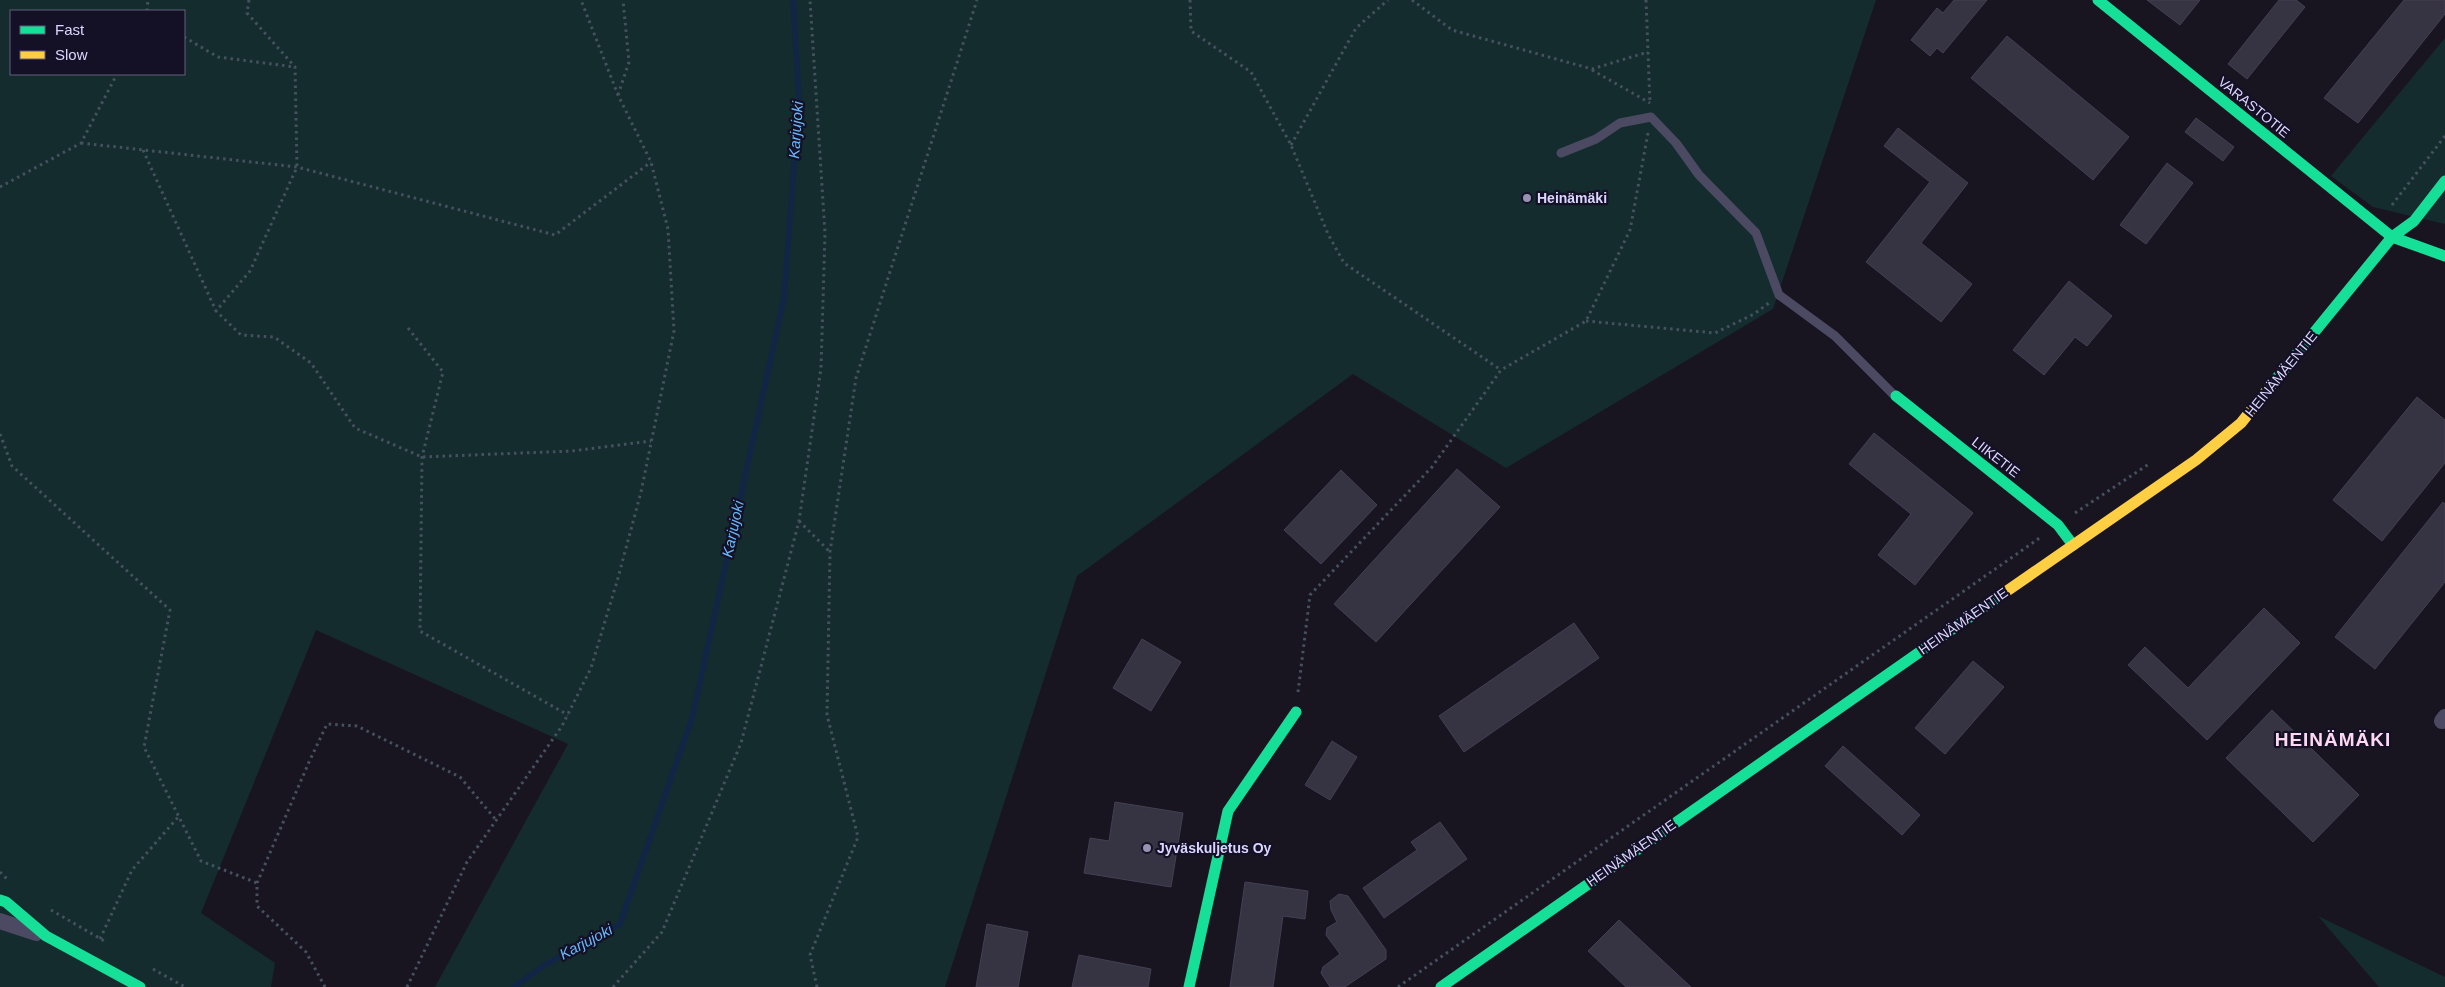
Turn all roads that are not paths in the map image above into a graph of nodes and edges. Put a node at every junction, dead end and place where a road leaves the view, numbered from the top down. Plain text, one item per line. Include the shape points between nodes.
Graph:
1 (2098, 0) edge
2 (1561, 153) dead end
3 (2445, 181) edge
4 (2392, 237) junction
5 (2445, 256) edge
6 (1896, 396) joint
7 (2073, 545) junction
8 (1296, 712) road end
9 (0, 900) edge
10 (0, 921) edge
11 (46, 936) junction
12 (140, 987) edge
13 (1189, 987) edge
14 (1441, 987) edge

1 - 4 street, VARASTOTIE
2 - 6 lane via 1596,139 1620,123 1651,117 1676,143 1699,175 1756,233 1779,295 1835,336
3 - 4 street, HEINÄMÄENTIE via 2414,221
4 - 5 street
4 - 7 street, HEINÄMÄENTIE via 2242,423 2196,460
6 - 7 street, LIIKETIE via 2058,525
7 - 14 street, HEINÄMÄENTIE
8 - 13 street via 1228,811
9 - 11 street
10 - 11 street
11 - 12 street

